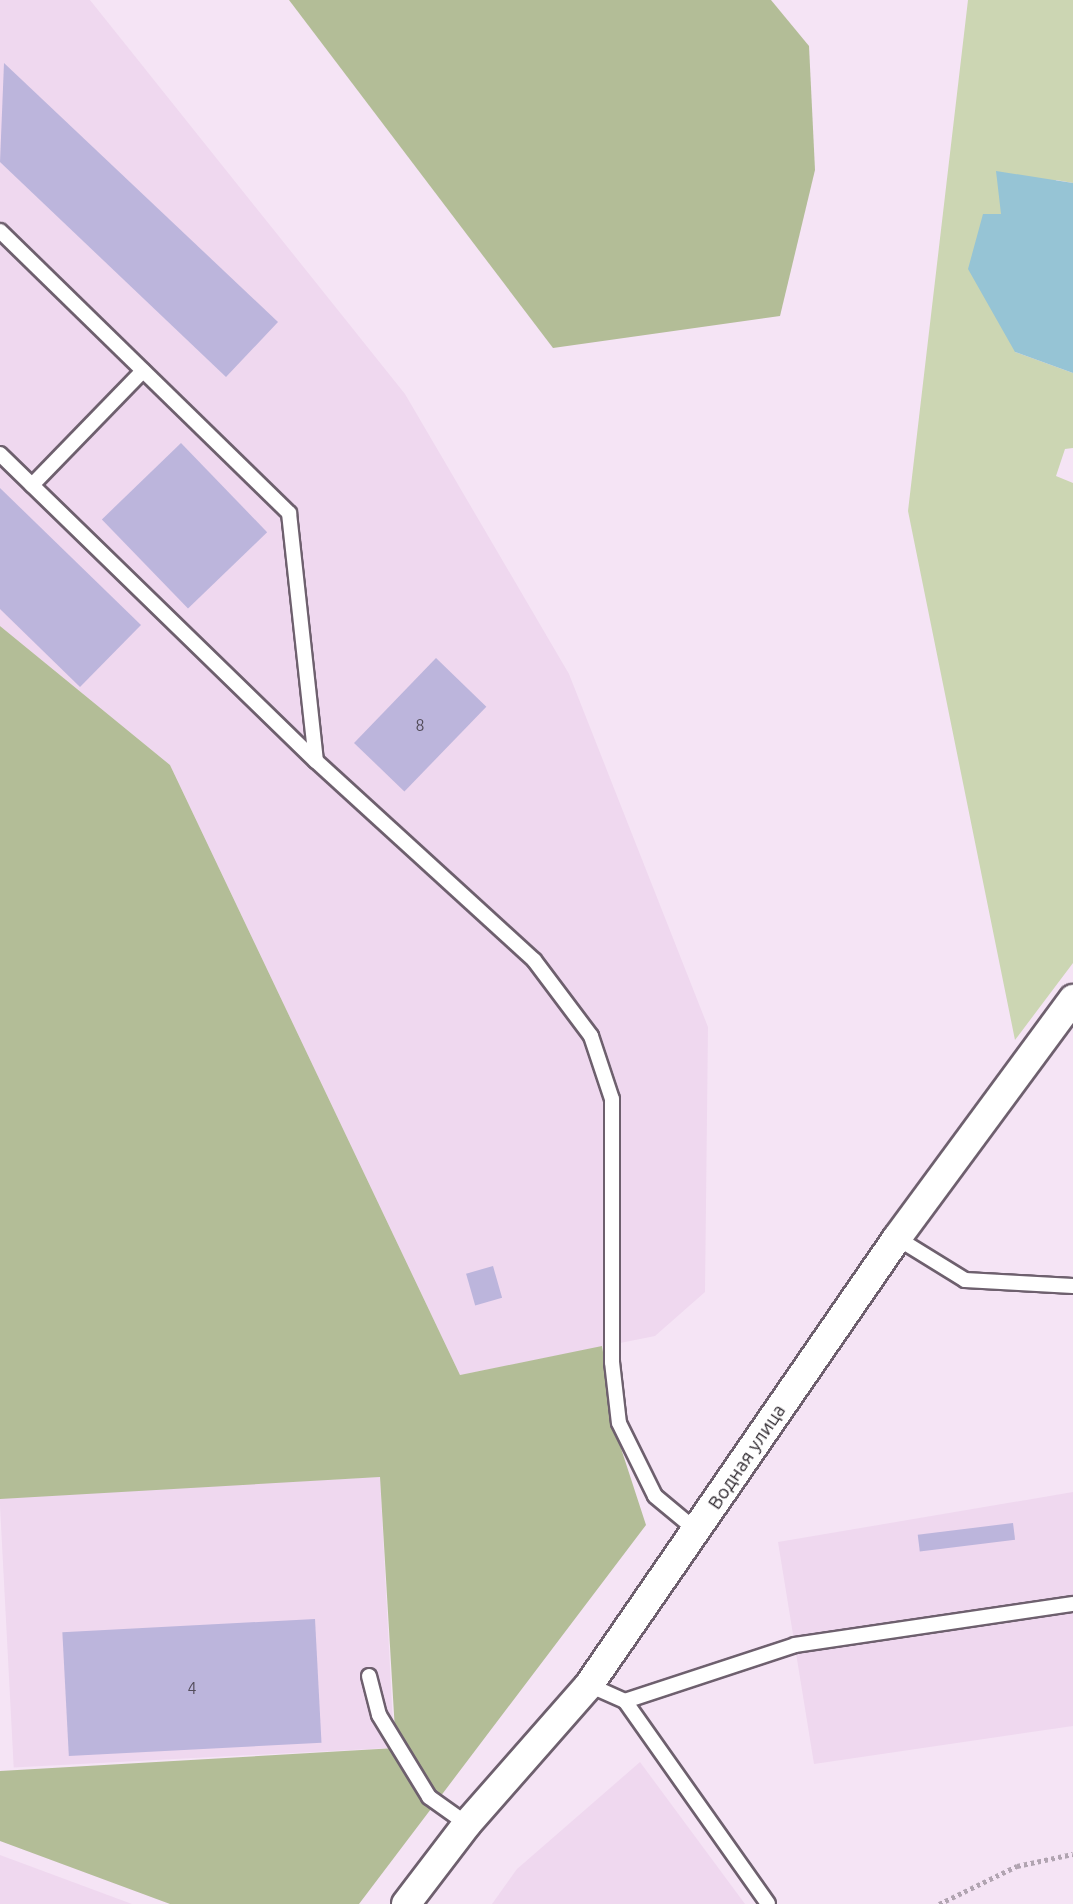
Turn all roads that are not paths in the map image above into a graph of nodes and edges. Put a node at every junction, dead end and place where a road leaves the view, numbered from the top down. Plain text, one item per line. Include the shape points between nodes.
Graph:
1 (0, 231) edge
2 (143, 371) junction
3 (0, 454) edge
4 (32, 485) junction
5 (316, 761) junction
6 (1073, 999) edge
7 (897, 1238) junction
8 (1073, 1286) edge
9 (697, 1531) junction
10 (1073, 1604) edge
11 (369, 1676) dead end
12 (589, 1685) junction
13 (625, 1700) junction
14 (467, 1824) junction
15 (406, 1904) edge
16 (768, 1904) edge

1 - 2 lane
2 - 4 lane
2 - 5 lane via 289,513
3 - 4 lane
4 - 5 lane
5 - 9 lane via 534,960 591,1036 612,1099 612,1362 619,1423 655,1496
6 - 7 street, Водная улица
7 - 8 lane via 965,1280
7 - 9 street, Водная улица
9 - 12 street, Водная улица
10 - 13 lane via 795,1645
11 - 14 lane via 379,1716 429,1797
12 - 13 lane
12 - 14 street, Водная улица
13 - 16 lane
14 - 15 street, Водная улица

